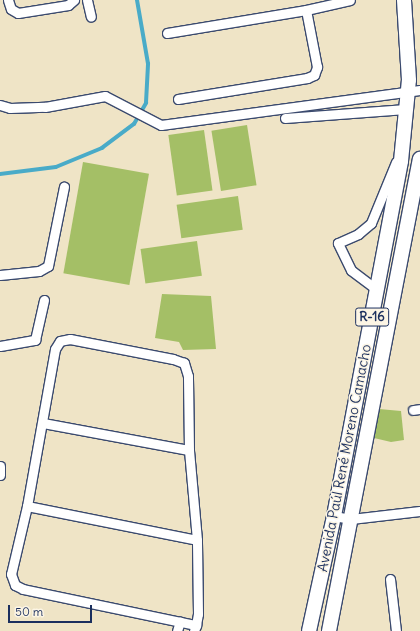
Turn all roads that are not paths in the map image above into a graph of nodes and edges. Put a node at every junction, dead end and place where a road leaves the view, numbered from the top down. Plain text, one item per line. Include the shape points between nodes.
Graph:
1 (8, 0) edge
2 (74, 0) edge
3 (87, 0) edge
4 (350, 0) edge
5 (404, 0) edge
6 (306, 10) junction
7 (91, 17) dead end
8 (167, 33) dead end
9 (414, 90) edge
10 (178, 99) dead end
11 (0, 105) edge
12 (406, 109) junction
13 (285, 118) dead end
14 (403, 143) junction
15 (420, 159) edge
16 (64, 187) dead end
17 (0, 275) edge
18 (376, 289) junction
19 (44, 300) dead end
20 (0, 346) edge
21 (43, 423) junction
22 (189, 450) junction
23 (0, 466) edge
24 (0, 475) edge
25 (27, 506) junction
26 (420, 511) edge
27 (334, 516) junction
28 (351, 519) junction
29 (196, 540) junction
30 (390, 579) dead end
31 (180, 621) junction
32 (195, 628) edge
33 (177, 631) edge
34 (309, 631) edge
35 (329, 631) edge
36 (396, 631) edge

1 - 2 street via 11,9 18,13 68,4
3 - 7 street
4 - 6 street
5 - 9 main road, Avenida Paúl René Moreno Camacho / R-16
6 - 8 street
6 - 10 street via 317,67 314,74 307,78
9 - 11 street via 161,125 105,96 45,107 10,108
9 - 12 main road, Avenida Paúl René Moreno Camacho / R-16
12 - 13 street
12 - 14 main road, Avenida Paúl René Moreno Camacho / R-16
14 - 18 main road, Avenida Paúl René Moreno Camacho / R-16
14 - 18 street via 371,223 358,234 338,243 351,270
15 - 28 main road, Avenida Paúl René Moreno Camacho / R-16
16 - 17 street via 48,266 39,271
18 - 27 main road, Avenida Paúl René Moreno Camacho / R-16
19 - 20 street via 35,340
21 - 22 street
21 - 22 street via 55,349 60,341 70,339 184,363 188,376
21 - 25 street
22 - 29 street
23 - 24 street
25 - 29 street
25 - 31 street via 12,574 14,585 23,589
26 - 28 street
27 - 28 street
27 - 34 main road, Avenida Paúl René Moreno Camacho / R-16
28 - 35 main road, Avenida Paúl René Moreno Camacho / R-16
29 - 32 street
30 - 36 street
31 - 32 street
31 - 33 street

